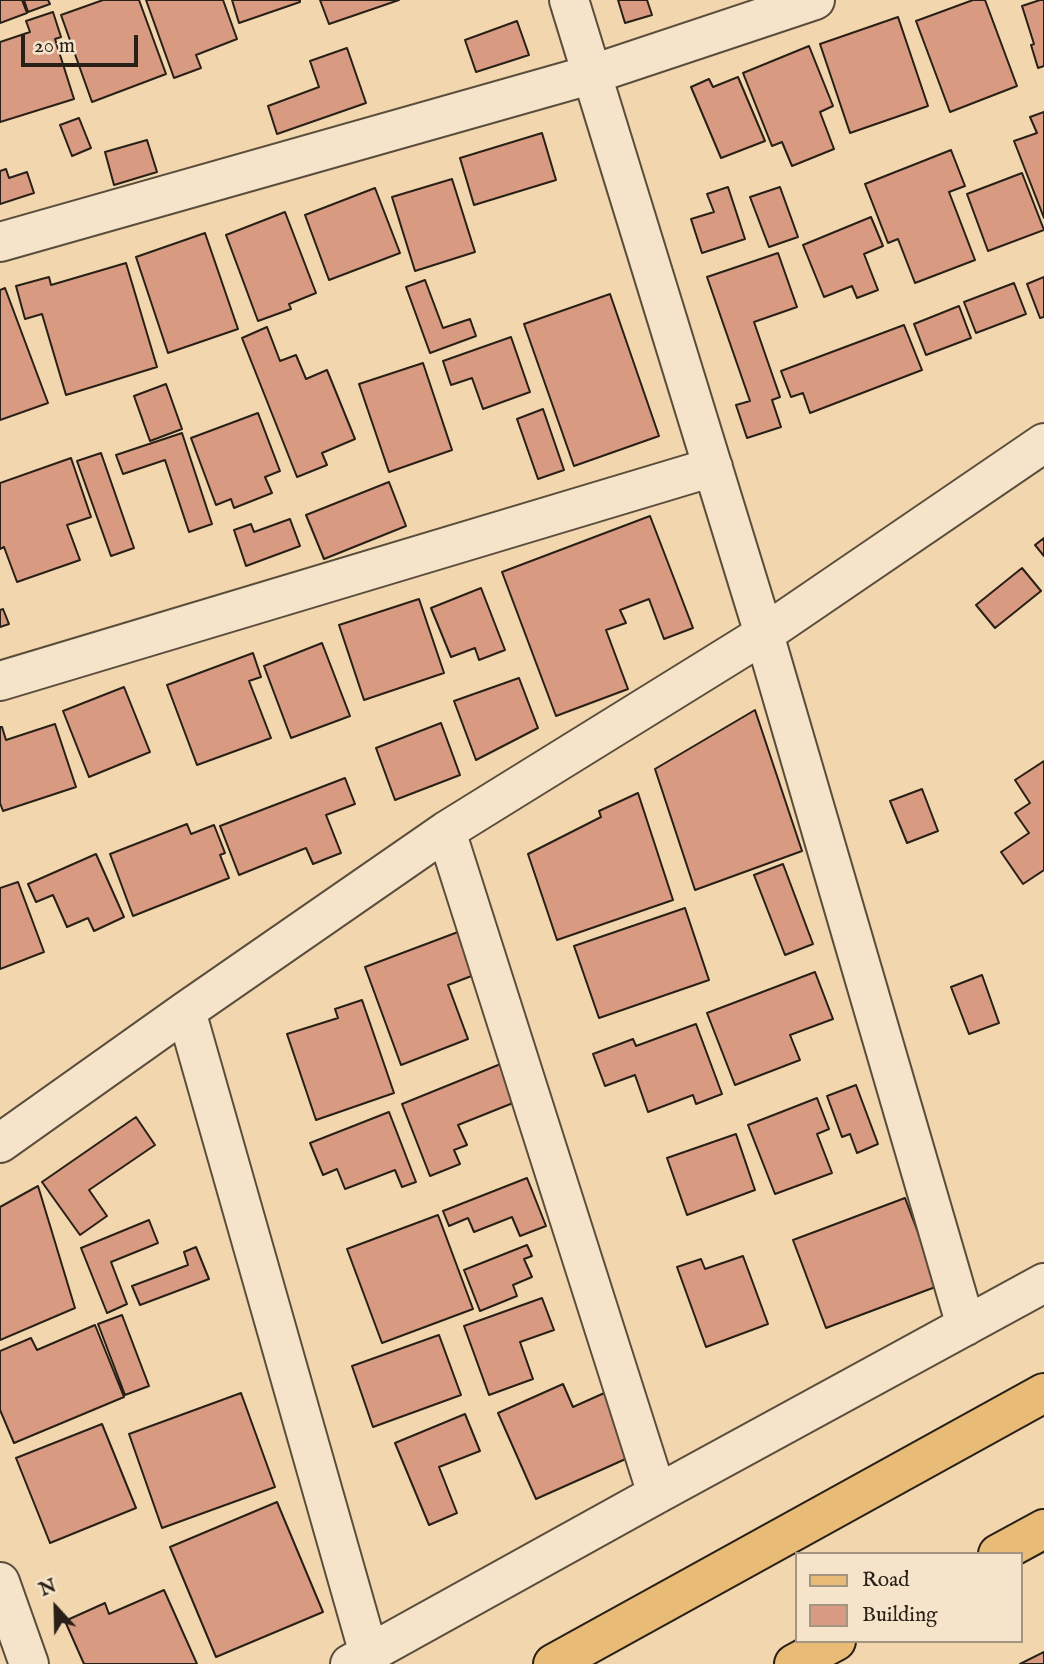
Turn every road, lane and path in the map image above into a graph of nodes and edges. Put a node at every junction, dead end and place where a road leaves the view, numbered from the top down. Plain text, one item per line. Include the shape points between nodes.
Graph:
1 (569, 0) edge
2 (816, 0) edge
3 (593, 74) junction
4 (0, 242) edge
5 (1044, 443) edge
6 (713, 467) junction
7 (764, 634) junction
8 (0, 681) edge
9 (446, 831) junction
10 (186, 1011) junction
11 (0, 1143) edge
12 (1044, 1283) edge
13 (966, 1326) junction
14 (1044, 1393) edge
15 (657, 1494) junction
16 (1042, 1539) edge
17 (1004, 1552) edge
18 (0, 1581) edge
19 (832, 1643) edge
20 (360, 1659) edge
21 (29, 1664) edge
22 (553, 1664) edge
23 (794, 1664) edge

1 - 3 street
2 - 3 street
3 - 4 street
3 - 6 street
5 - 7 street
6 - 7 street
6 - 8 street
7 - 9 street
7 - 13 street
9 - 10 street
9 - 15 street
10 - 11 street
10 - 20 street
12 - 13 street
13 - 15 street
14 - 22 main road
15 - 20 street
16 - 17 main road
18 - 21 street
19 - 23 main road

